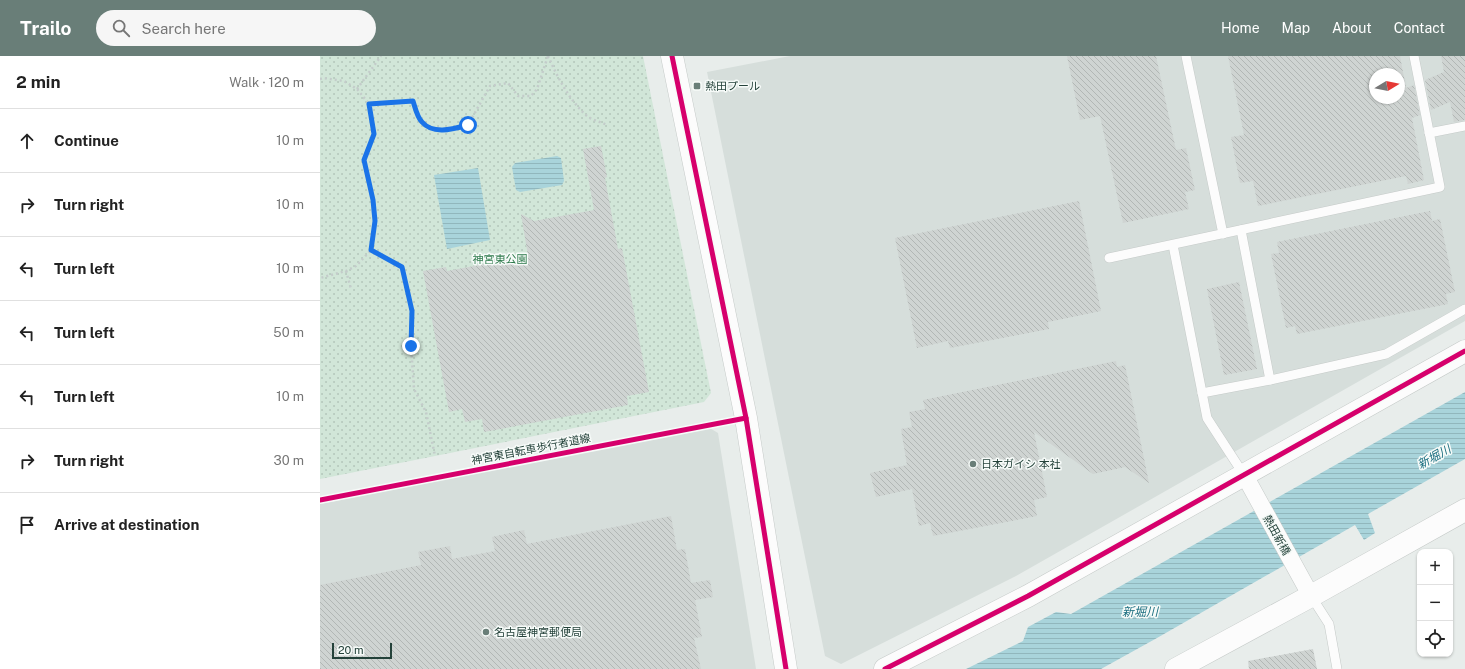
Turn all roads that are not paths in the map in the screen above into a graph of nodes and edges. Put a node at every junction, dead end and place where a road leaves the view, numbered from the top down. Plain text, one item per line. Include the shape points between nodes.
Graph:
1 (672, 56) edge
2 (1186, 56) edge
3 (1414, 56) edge
4 (1465, 126) edge
5 (1429, 133) junction
6 (1241, 230) junction
7 (1223, 234) junction
8 (1173, 245) junction
9 (1109, 258) dead end
10 (1465, 309) edge
11 (1465, 351) edge
12 (1270, 380) junction
13 (1202, 393) junction
14 (1250, 484) junction
15 (1465, 510) edge
16 (1311, 596) junction
17 (786, 669) edge
18 (885, 669) edge
19 (1176, 669) edge
20 (1337, 669) edge

1 - 17 street via 746,418
2 - 7 lane
3 - 5 lane
4 - 5 lane
5 - 6 lane via 1440,186
6 - 7 lane
6 - 12 lane
7 - 8 lane
8 - 9 lane
8 - 13 lane
10 - 12 lane via 1386,354
11 - 14 street
12 - 13 lane
13 - 14 lane via 1207,418
14 - 16 street, 熱田新橋
14 - 18 street
15 - 16 street
16 - 19 street
16 - 20 lane via 1329,624

